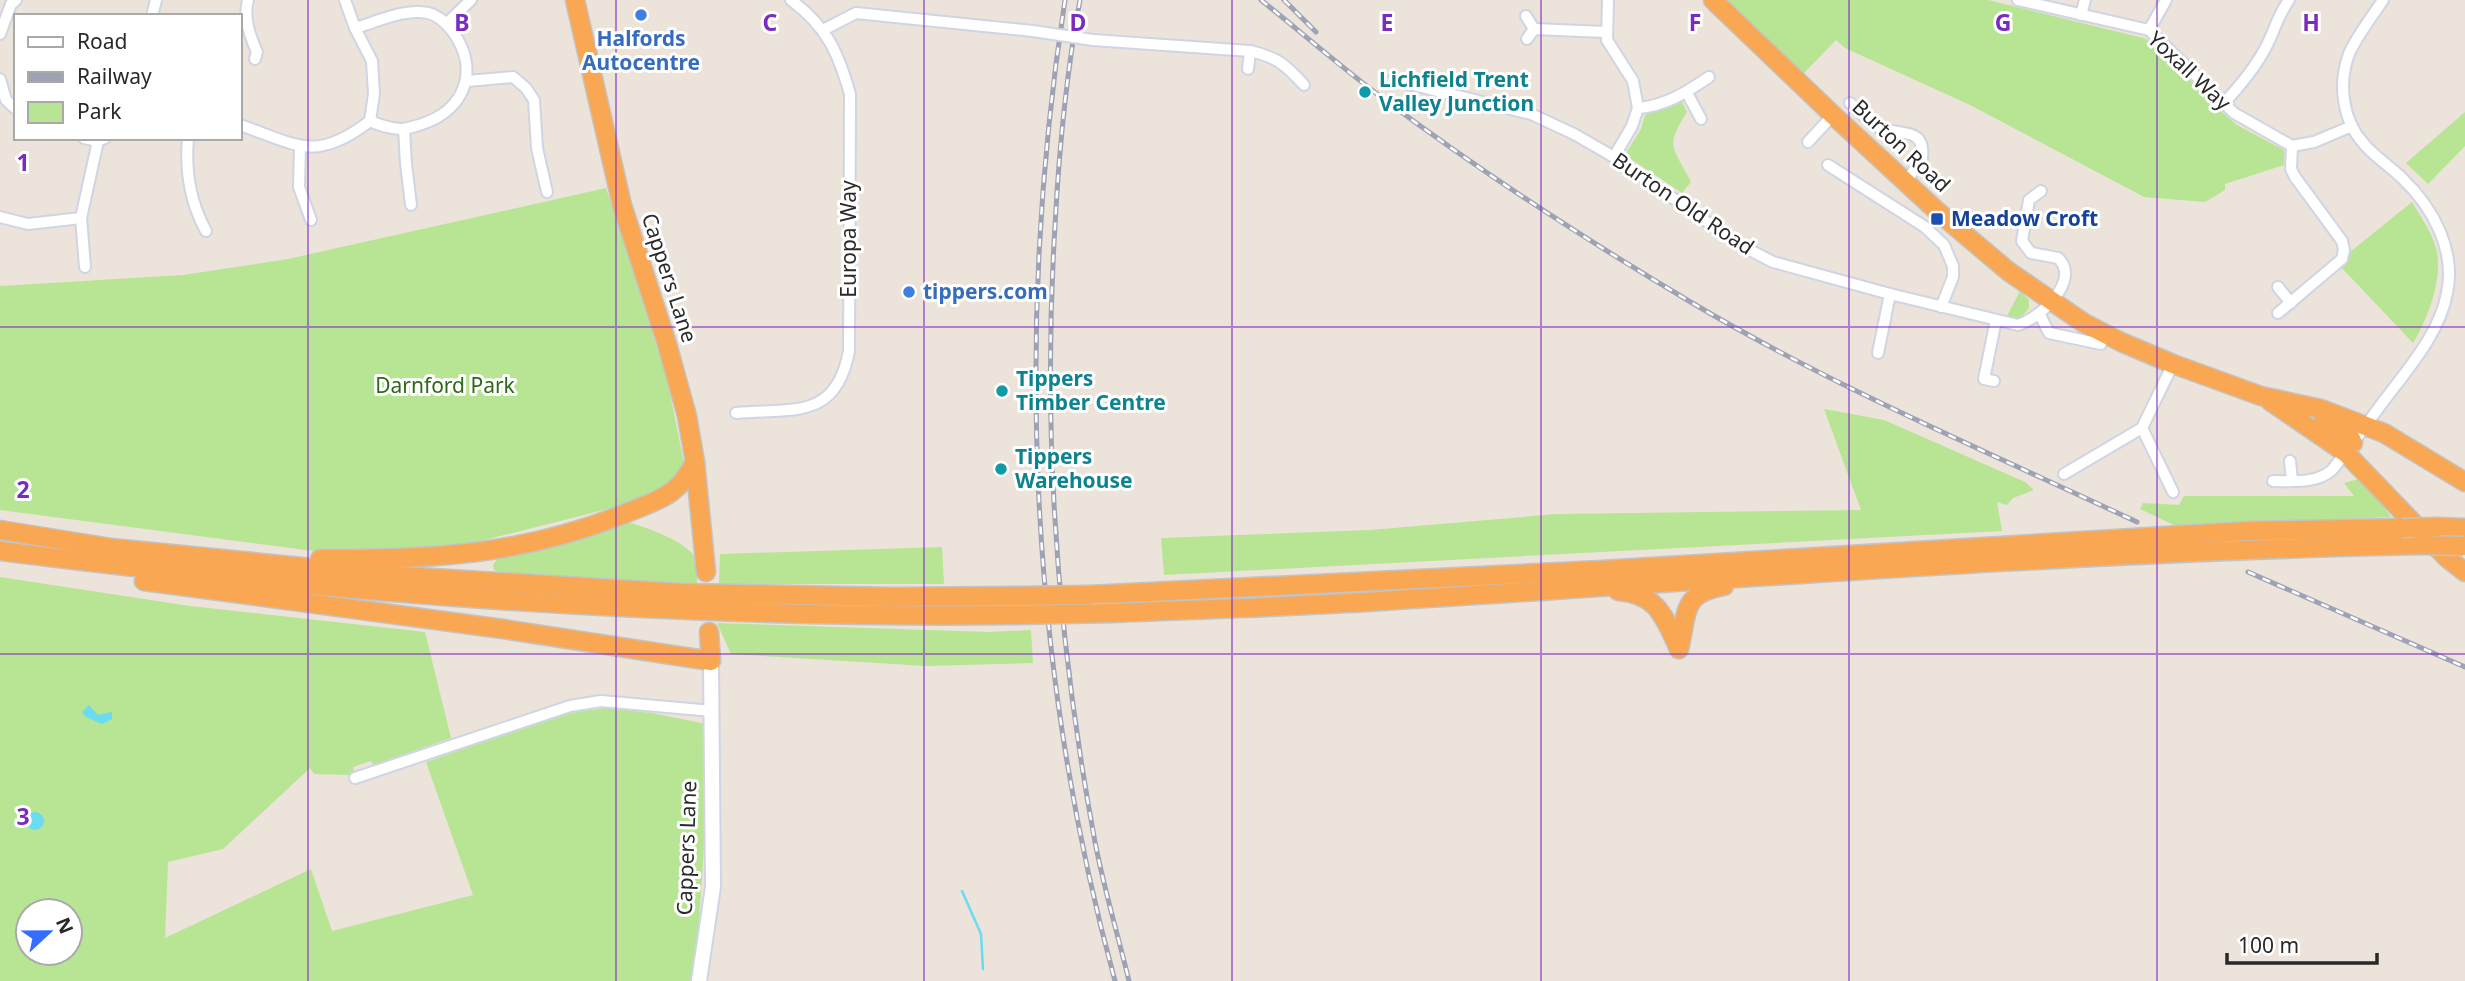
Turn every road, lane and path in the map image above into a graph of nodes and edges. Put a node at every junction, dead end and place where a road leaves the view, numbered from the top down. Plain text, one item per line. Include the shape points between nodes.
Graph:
1 (16, 0) edge
2 (248, 0) edge
3 (345, 0) edge
4 (471, 0) edge
5 (575, 0) edge
6 (791, 0) edge
7 (859, 0) edge
8 (1608, 0) edge
9 (1713, 0) edge
10 (2018, 0) edge
11 (2085, 0) edge
12 (2166, 0) edge
13 (2288, 0) edge
14 (2383, 0) edge
15 (856, 13) junction
16 (2081, 15) junction
17 (1527, 16) dead end
18 (447, 23) junction
19 (355, 28) junction
20 (1534, 29) junction
21 (823, 30) junction
22 (2149, 30) junction
23 (1605, 32) junction
24 (0, 34) edge
25 (1527, 39) dead end
26 (1250, 51) junction
27 (260, 55) dead end
28 (1248, 69) dead end
29 (1709, 77) dead end
30 (0, 79) edge
31 (1393, 80) dead end
32 (467, 81) junction
33 (1304, 85) dead end
34 (1687, 93) junction
35 (1850, 103) dead end
36 (1869, 103) dead end
37 (2223, 103) junction
38 (14, 107) edge
39 (1638, 108) junction
40 (1860, 112) junction
41 (1833, 115) junction
42 (1701, 119) dead end
43 (370, 121) junction
44 (242, 126) edge
45 (2351, 126) junction
46 (404, 129) junction
47 (101, 140) edge
48 (188, 140) edge
49 (1808, 142) dead end
50 (300, 146) junction
51 (2292, 146) junction
52 (1614, 157) junction
53 (1849, 164) dead end
54 (1828, 165) dead end
55 (1843, 174) junction
56 (1905, 183) junction
57 (2041, 191) dead end
58 (547, 192) dead end
59 (411, 205) dead end
60 (0, 217) edge
61 (81, 218) junction
62 (311, 220) dead end
63 (206, 231) dead end
64 (85, 267) dead end
65 (2278, 287) dead end
66 (1890, 294) junction
67 (2291, 303) junction
68 (1941, 307) junction
69 (2045, 308) junction
70 (2278, 313) dead end
71 (1996, 320) junction
72 (2101, 344) dead end
73 (1883, 348) dead end
74 (2173, 363) junction
75 (1994, 381) dead end
76 (2261, 396) junction
77 (2297, 402) junction
78 (736, 413) dead end
79 (2365, 426) junction
80 (2142, 428) junction
81 (2349, 448) junction
82 (2290, 461) dead end
83 (695, 462) junction
84 (2064, 474) dead end
85 (2273, 481) dead end
86 (2292, 481) junction
87 (2465, 482) edge
88 (2173, 492) dead end
89 (673, 494) junction
90 (700, 506) junction
91 (0, 530) edge
92 (2464, 540) edge
93 (0, 552) edge
94 (162, 553) junction
95 (706, 572) dead end
96 (2465, 572) edge
97 (1794, 575) junction
98 (1577, 587) junction
99 (709, 632) dead end
100 (711, 661) junction
101 (712, 711) junction
102 (355, 778) dead end
103 (699, 981) edge

1 - 24 street
2 - 27 street via 248,32
3 - 19 street
4 - 18 street
5 - 83 highway, Cappers Lane via 622,205 667,344
6 - 21 street, Europa Way
7 - 15 street
8 - 23 street
9 - 41 highway, Burton Road
10 - 16 street, Yoxall Way
11 - 16 street
12 - 22 street
13 - 37 street via 2249,74
14 - 45 street via 2350,52 2344,73 2343,93
15 - 21 street
15 - 26 street, bridge via 1093,40
16 - 22 street, Yoxall Way
17 - 20 street
18 - 19 street via 429,13 403,14
18 - 32 street via 461,44
19 - 43 street via 372,61
20 - 23 street
20 - 25 street
21 - 78 street, Europa Way via 839,55 850,94 846,368 830,395 809,408
22 - 37 street, Yoxall Way
23 - 39 street via 1633,81
26 - 28 street
26 - 33 street via 1286,65
29 - 34 street
30 - 38 street via 6,100
31 - 52 street, Burton Old Road via 1531,114
32 - 46 street via 455,105 438,119
32 - 58 street via 513,77 534,100 537,148
34 - 39 street
34 - 42 street
35 - 40 street
36 - 40 street
37 - 51 street, Yoxall Way
39 - 52 street
40 - 56 street via 1878,127 1906,132 1921,143 1922,159
41 - 49 street
41 - 56 highway, Burton Road
43 - 46 street
43 - 50 street via 331,144
44 - 50 street
45 - 51 street
45 - 79 street via 2424,202 2445,245 2448,266 2448,292 2441,314
46 - 59 street
47 - 61 street
48 - 63 street via 186,166 195,212
50 - 62 street via 299,187
51 - 67 street via 2295,177 2344,250 2342,258
52 - 66 street, Burton Old Road via 1740,245 1773,262
53 - 55 street
54 - 55 street
55 - 68 street via 1944,245 1954,277
56 - 69 highway, Burton Road
57 - 69 street via 2026,198 2022,242 2031,253 2058,258 2066,270 2063,284
60 - 61 street via 28,224
61 - 64 street
65 - 67 street
66 - 68 street, Burton Old Road
66 - 73 street
67 - 70 street
68 - 71 street, Burton Old Road
69 - 71 street, Burton Old Road via 2018,326
69 - 72 street via 2049,332
69 - 74 highway, Burton Road
71 - 75 street via 1984,379
74 - 76 highway, Burton Road
74 - 80 street
76 - 77 highway
76 - 81 highway
77 - 79 highway
77 - 81 highway via 2348,433
79 - 81 street
79 - 87 highway via 2405,444
80 - 84 street
80 - 88 street
81 - 86 street via 2324,477
81 - 96 highway via 2447,558
82 - 86 street
83 - 89 highway
83 - 90 highway, Cappers Lane
85 - 86 street
89 - 90 highway
89 - 94 highway via 574,532 474,554 385,559
90 - 95 highway, Cappers Lane
91 - 94 highway
92 - 94 highway, bridge via 2438,527 2249,531 1575,572 1089,595 895,597 681,593 383,575
92 - 97 highway, bridge
93 - 98 highway, bridge via 148,570 691,612 1112,613
93 - 100 highway via 128,579
97 - 98 highway
97 - 98 highway via 1700,593 1689,602 1679,649 1666,618 1648,599 1624,591
99 - 100 highway, Cappers Lane
100 - 101 street, Cappers Lane
101 - 102 street via 601,701 569,706
101 - 103 street, Cappers Lane via 713,887

